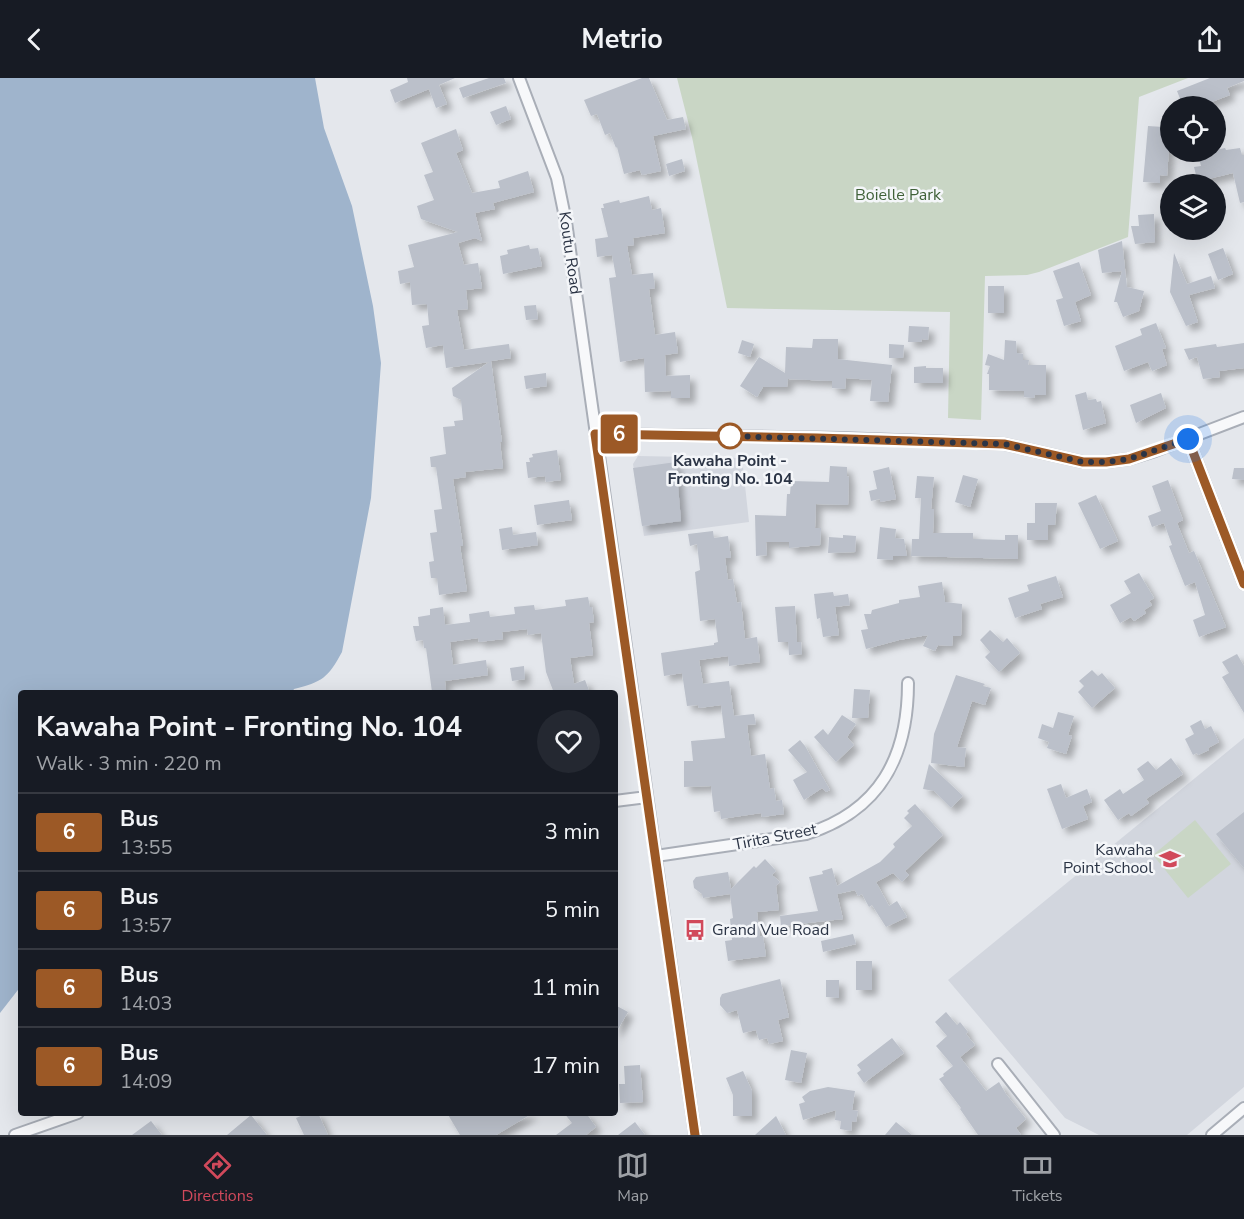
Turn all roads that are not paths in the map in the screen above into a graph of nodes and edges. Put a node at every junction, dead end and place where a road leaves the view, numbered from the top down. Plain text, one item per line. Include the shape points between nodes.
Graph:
1 (519, 78) edge
2 (1244, 417) edge
3 (595, 434) junction
4 (1188, 439) junction
5 (1244, 584) edge
6 (908, 683) dead end
7 (647, 797) junction
8 (618, 801) edge
9 (656, 856) junction
10 (999, 1064) dead end
11 (1244, 1108) edge
12 (72, 1116) edge
13 (42, 1130) edge
14 (15, 1135) edge
15 (695, 1135) edge
16 (1054, 1135) edge
17 (1212, 1135) edge

1 - 3 street, Koutu Road via 561,197
2 - 4 street
3 - 4 street via 1004,444 1083,462 1129,459
3 - 7 street, Koutu Road
4 - 5 street
6 - 9 street, Tirita Street via 905,726 895,758 875,791 851,813 806,834
7 - 8 street
7 - 9 street
9 - 15 street
10 - 16 street
11 - 17 street
12 - 13 street
13 - 14 street

